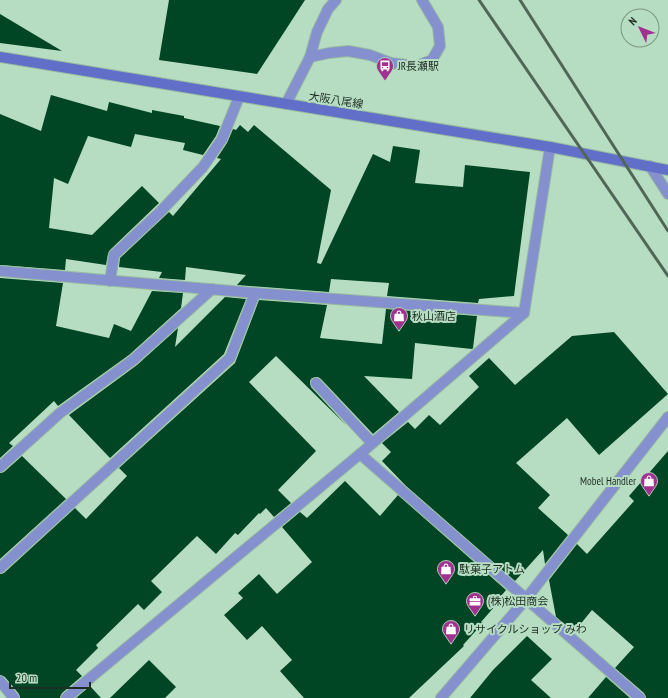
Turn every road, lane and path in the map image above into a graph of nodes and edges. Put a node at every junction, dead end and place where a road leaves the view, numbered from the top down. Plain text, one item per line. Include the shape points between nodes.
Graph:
1 (336, 0) edge
2 (422, 0) edge
3 (0, 57) edge
4 (310, 57) junction
5 (239, 97) junction
6 (286, 104) junction
7 (550, 147) junction
8 (650, 166) junction
9 (668, 170) edge
10 (668, 194) edge
11 (0, 271) edge
12 (110, 281) junction
13 (212, 289) junction
14 (255, 293) junction
15 (524, 313) junction
16 (316, 383) dead end
17 (668, 417) edge
18 (372, 444) junction
19 (360, 454) junction
20 (0, 467) edge
21 (0, 568) edge
22 (526, 599) junction
23 (0, 681) edge
24 (14, 698) edge
25 (66, 698) edge
26 (441, 698) edge
27 (639, 698) edge

1 - 4 street via 328,9 316,32
2 - 4 street via 438,27 440,46 432,60 416,66 391,63 348,50
3 - 5 main road, 大阪八尾線
4 - 6 street
5 - 6 main road, 大阪八尾線
5 - 12 street via 222,139 203,167 114,255
6 - 7 main road, 大阪八尾線
7 - 8 main road, 大阪八尾線
7 - 15 street
8 - 9 main road, 大阪八尾線
8 - 10 street
11 - 12 street
12 - 13 street
13 - 14 street
13 - 20 street via 134,360 60,413
14 - 15 street
14 - 21 street via 230,358
15 - 18 street
16 - 18 street
17 - 22 street
18 - 19 street
19 - 22 street
19 - 25 street
22 - 26 street
22 - 27 street
23 - 24 street

